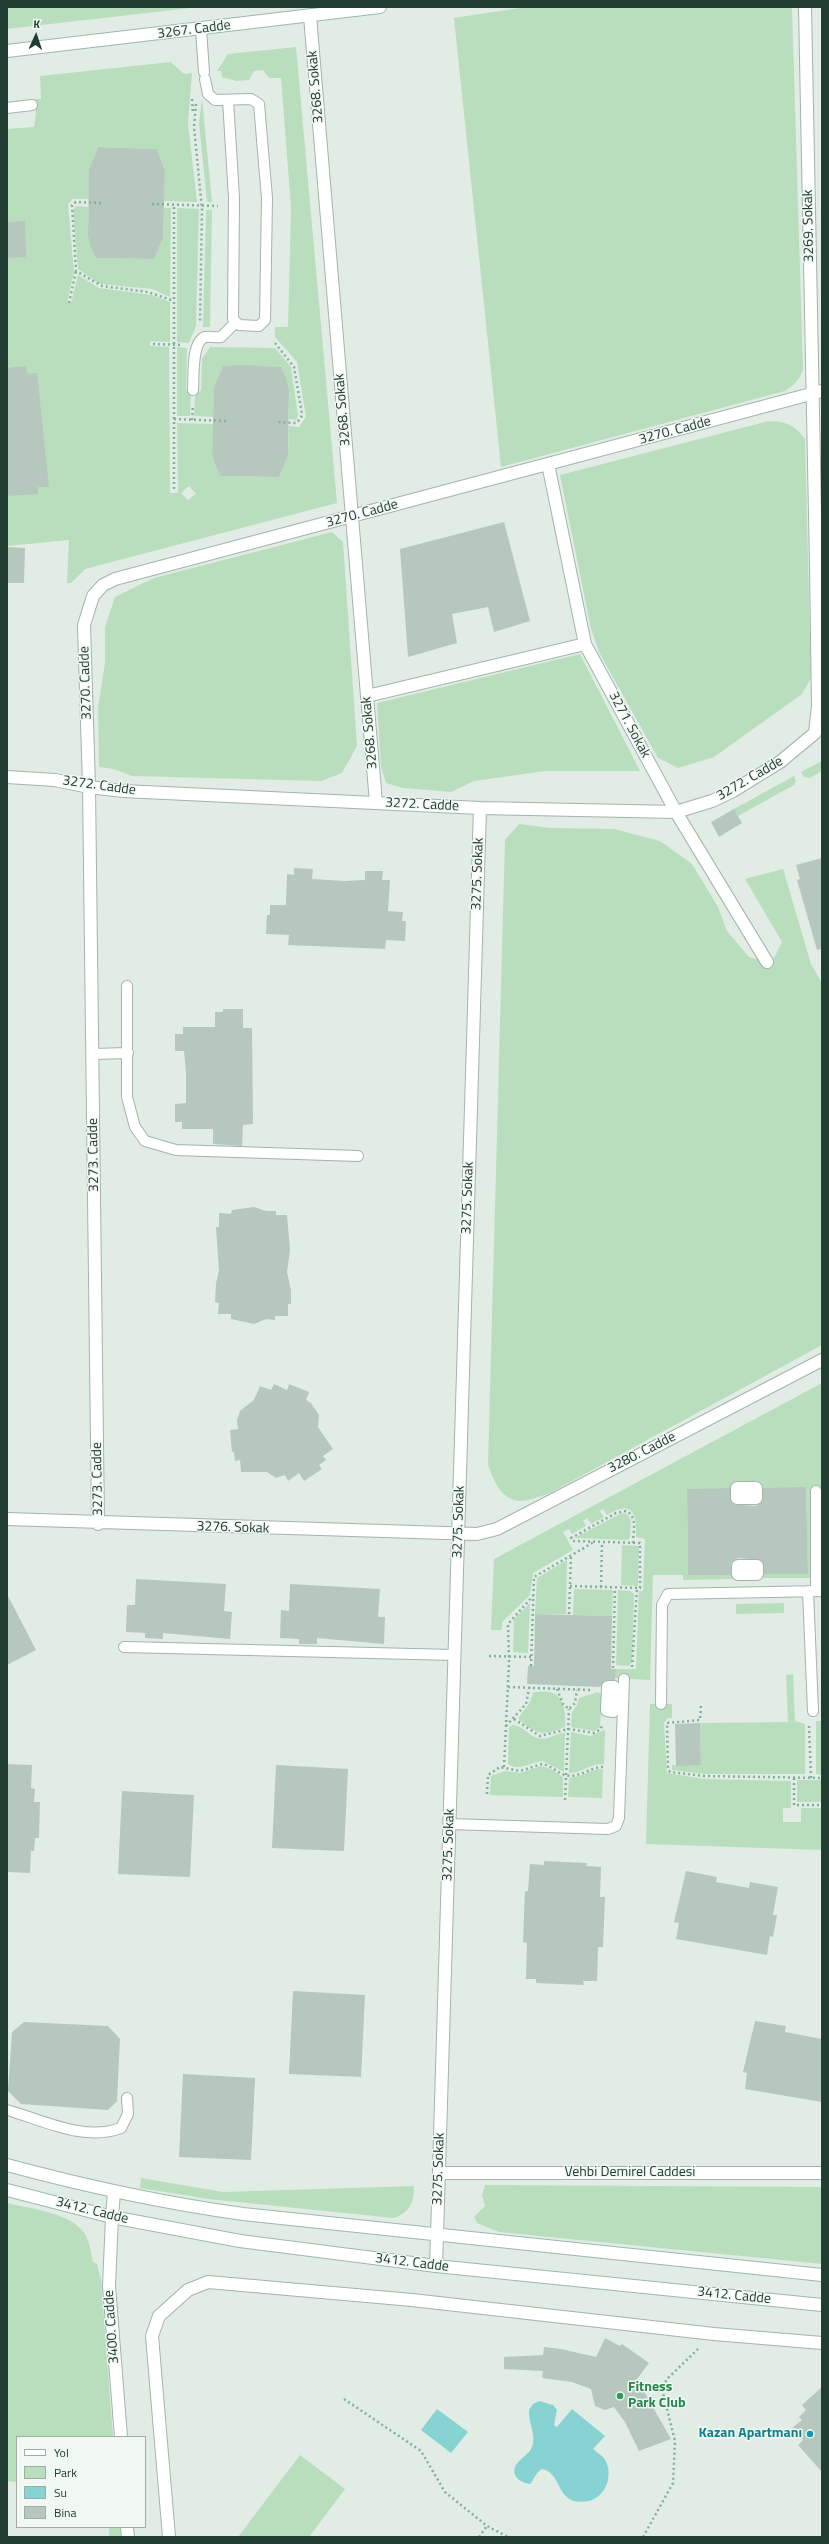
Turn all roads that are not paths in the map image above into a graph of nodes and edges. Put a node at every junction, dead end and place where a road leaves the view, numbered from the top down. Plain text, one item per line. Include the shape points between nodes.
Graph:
1 (380, 7) edge
2 (805, 7) edge
3 (310, 12) edge
4 (201, 29) junction
5 (7, 51) edge
6 (228, 100) junction
7 (32, 105) dead end
8 (7, 108) edge
9 (235, 324) junction
10 (193, 390) dead end
11 (817, 393) edge
12 (548, 464) junction
13 (352, 517) junction
14 (585, 644) junction
15 (367, 696) junction
16 (819, 738) edge
17 (7, 777) edge
18 (89, 787) junction
19 (376, 803) junction
20 (480, 808) junction
21 (676, 812) junction
22 (767, 962) dead end
23 (127, 986) dead end
24 (128, 1053) junction
25 (92, 1054) junction
26 (358, 1156) dead end
27 (822, 1360) edge
28 (816, 1491) dead end
29 (7, 1519) edge
30 (98, 1524) junction
31 (458, 1535) junction
32 (816, 1591) edge
33 (124, 1647) dead end
34 (455, 1655) junction
35 (624, 1679) dead end
36 (661, 1704) dead end
37 (813, 1710) road end
38 (449, 1824) junction
39 (127, 2098) dead end
40 (7, 2110) edge
41 (7, 2165) edge
42 (439, 2173) junction
43 (822, 2173) edge
44 (7, 2190) edge
45 (114, 2192) junction
46 (112, 2217) junction
47 (437, 2235) junction
48 (436, 2266) junction
49 (822, 2275) edge
50 (822, 2305) edge
51 (822, 2343) edge
52 (121, 2436) edge
53 (169, 2537) edge

1 - 3 street, 3267. Cadde
2 - 11 street, 3269. Sokak
3 - 4 street, 3267. Cadde
3 - 13 street, 3268. Sokak
4 - 5 street, 3267. Cadde
4 - 6 lane via 206,90 211,97 220,101
6 - 9 lane via 234,207
6 - 9 lane via 251,99 259,104 267,198 265,320 259,326
7 - 8 lane
9 - 10 lane via 221,337 206,337 198,344
11 - 12 street, 3270. Cadde
11 - 16 street, 3269. Sokak
12 - 13 street, 3270. Cadde
12 - 14 street, 3271. Sokak
13 - 15 street, 3268. Sokak
13 - 18 street, 3270. Cadde via 115,579 103,585 93,596 84,625
14 - 15 street
14 - 21 street, 3271. Sokak
15 - 19 street, 3268. Sokak
16 - 21 street, 3272. Cadde via 734,791
17 - 18 street, 3272. Cadde via 55,780
18 - 19 street, 3272. Cadde via 123,791
18 - 25 street, 3273. Cadde
19 - 20 street, 3272. Cadde
20 - 21 street, 3272. Cadde
20 - 31 street, 3275. Sokak
21 - 22 street, 3271. Sokak
23 - 24 lane
24 - 25 lane
24 - 26 lane via 128,1097 135,1128 145,1141 176,1150
25 - 30 street, 3273. Cadde
27 - 31 street, 3280. Cadde via 497,1529
28 - 32 lane
29 - 30 street, 3276. Sokak
30 - 31 street, 3276. Sokak
31 - 34 street, 3275. Sokak
32 - 36 lane via 668,1594 662,1605
32 - 37 lane
33 - 34 lane
34 - 38 street, 3275. Sokak
35 - 38 lane via 619,1818 616,1826 608,1829
38 - 42 street, 3275. Sokak
39 - 40 lane via 128,2114 121,2128 106,2134 75,2131
41 - 45 street, 3412. Cadde
42 - 43 street, Vehbi Demirel Caddesi
42 - 47 street, 3275. Sokak
44 - 46 street, 3412. Cadde
45 - 46 street, 3400. Cadde
45 - 47 street, 3412. Cadde via 236,2213
46 - 48 street, 3412. Cadde via 240,2241
46 - 52 street, 3400. Cadde via 109,2286
47 - 48 street, 3275. Sokak
47 - 49 street, 3412. Cadde
48 - 50 street, 3412. Cadde
51 - 53 street via 714,2334 404,2299 208,2282 188,2290 159,2316 152,2336

